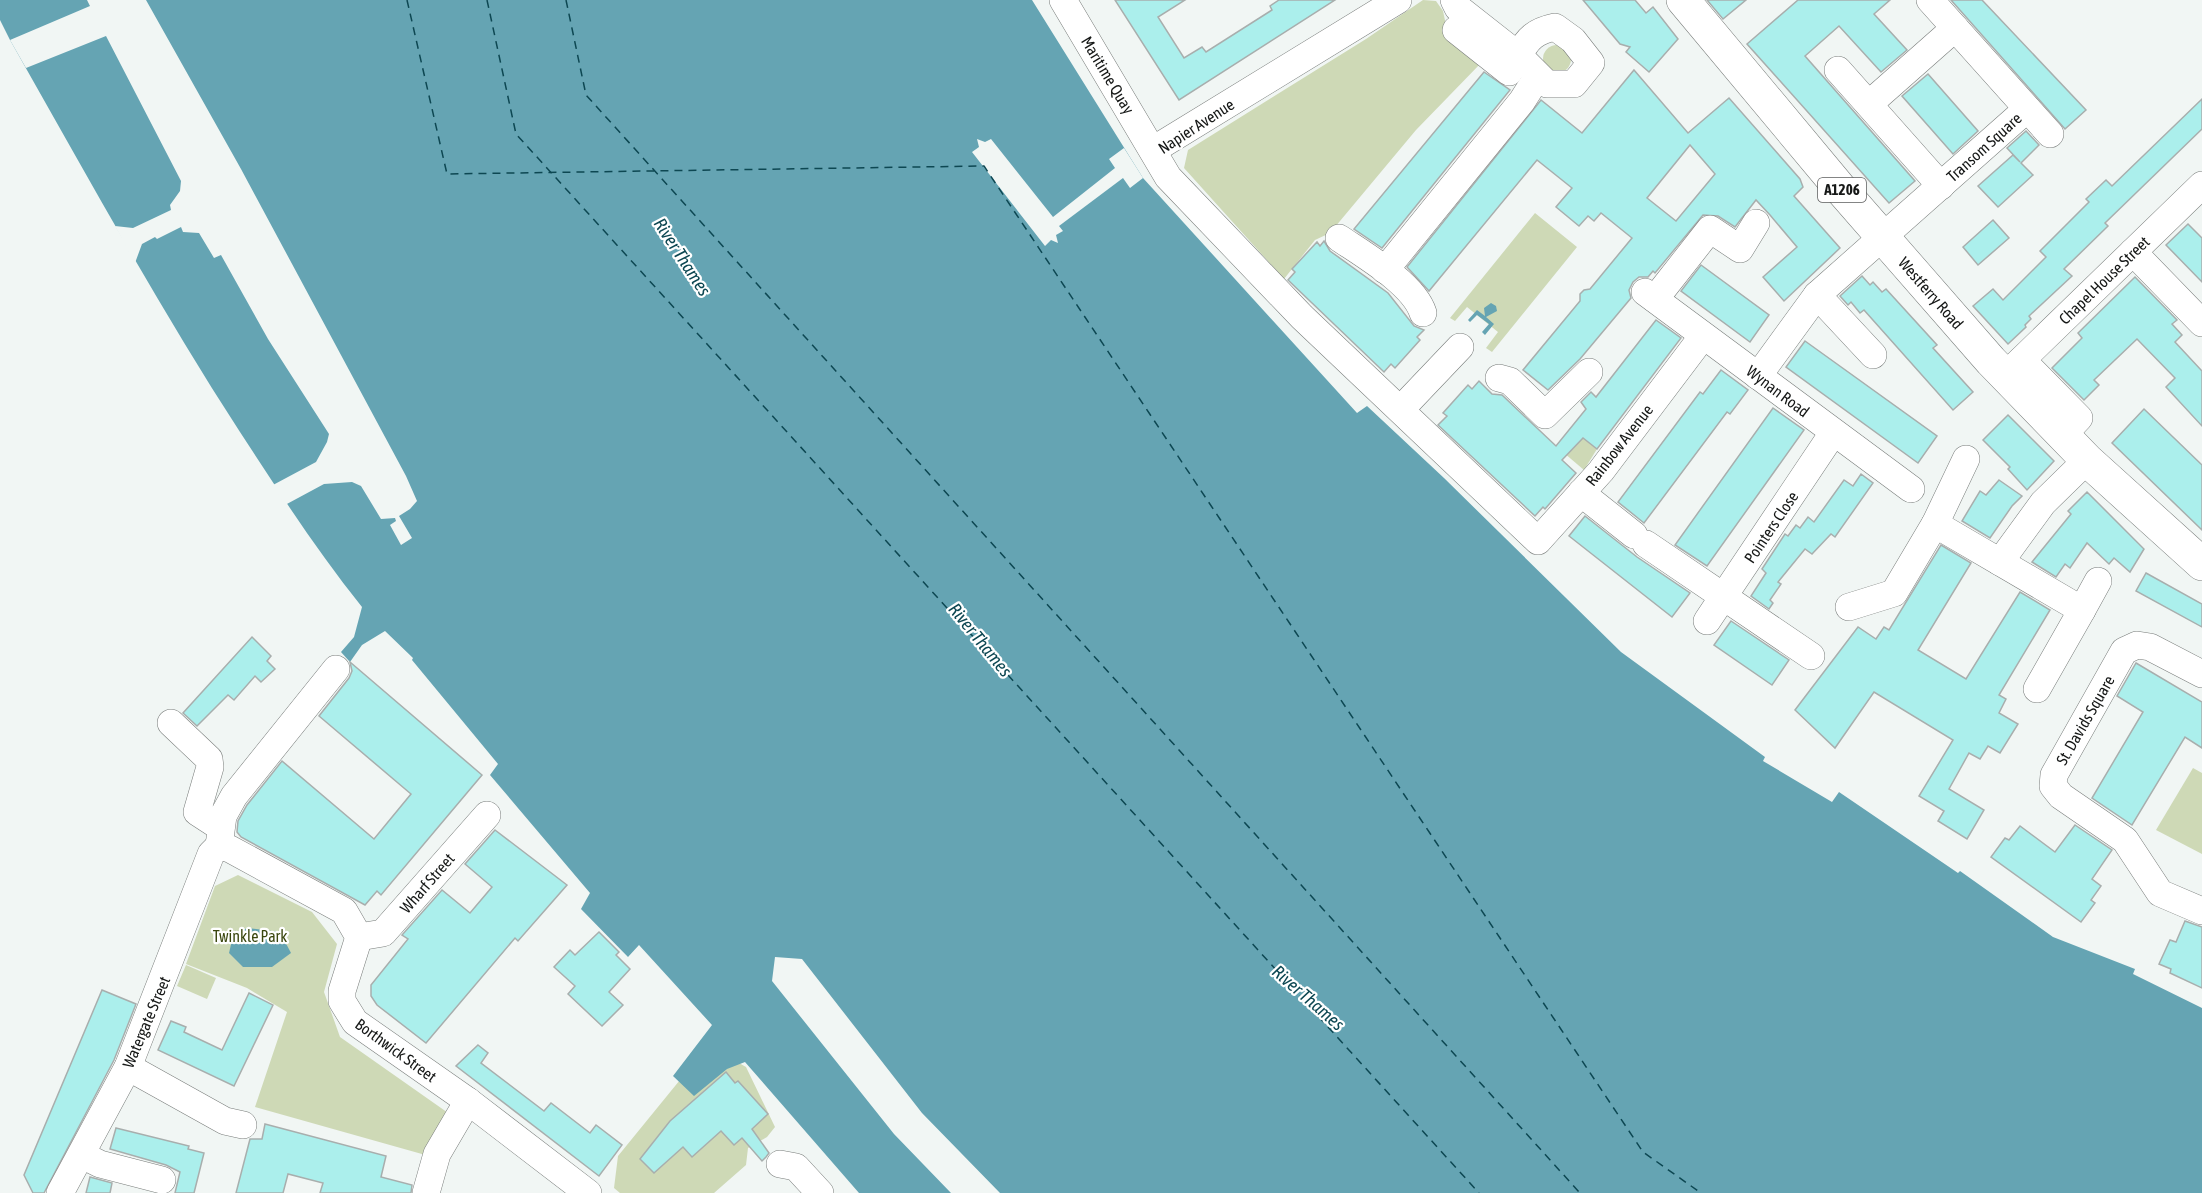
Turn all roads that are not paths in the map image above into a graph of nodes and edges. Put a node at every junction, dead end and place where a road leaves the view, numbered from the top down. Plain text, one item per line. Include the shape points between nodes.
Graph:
1 (1398, 0) edge
2 (1683, 0) edge
3 (1930, 0) edge
4 (1066, 1) edge
5 (1456, 4) edge
6 (1955, 28) junction
7 (1514, 64) junction
8 (1838, 70) dead end
9 (1538, 76) junction
10 (1869, 104) junction
11 (2027, 109) junction
12 (2050, 134) dead end
13 (1153, 150) junction
14 (2202, 185) edge
15 (1941, 186) junction
16 (1756, 223) dead end
17 (1882, 237) junction
18 (1339, 238) dead end
19 (2133, 252) junction
20 (1385, 270) junction
21 (1817, 295) junction
22 (1423, 313) dead end
23 (2202, 323) edge
24 (1703, 336) junction
25 (1460, 347) dead end
26 (1873, 355) dead end
27 (2013, 368) junction
28 (1589, 372) dead end
29 (1758, 376) junction
30 (1499, 378) dead end
31 (1401, 409) junction
32 (1833, 433) junction
33 (1966, 459) dead end
34 (2087, 460) junction
35 (1911, 489) dead end
36 (1581, 493) junction
37 (1935, 524) junction
38 (1529, 533) joint
39 (2000, 562) junction
40 (2202, 564) edge
41 (2098, 581) dead end
42 (1724, 597) junction
43 (1849, 608) dead end
44 (2082, 610) junction
45 (1707, 621) dead end
46 (1811, 656) dead end
47 (336, 669) dead end
48 (2202, 674) edge
49 (2037, 689) dead end
50 (171, 723) dead end
51 (487, 814) dead end
52 (219, 837) junction
53 (2202, 911) edge
54 (359, 938) junction
55 (128, 1067) junction
56 (468, 1101) junction
57 (243, 1125) dead end
58 (82, 1155) junction
59 (780, 1164) dead end
60 (162, 1180) dead end
61 (60, 1193) edge
62 (426, 1193) edge
63 (588, 1193) edge
64 (820, 1193) edge

1 - 13 street, Napier Avenue
2 - 17 main road, Westferry Road / A1206
3 - 6 street, Transom Square
4 - 13 street, Maritime Quay
5 - 7 street
6 - 10 street
6 - 11 street, Transom Square
7 - 9 street
7 - 9 street via 1528,39 1555,27 1573,40 1591,63 1574,84 1547,84
8 - 10 street, Transom Square
9 - 20 street
10 - 15 street, Transom Square
11 - 12 street, Transom Square
11 - 15 street, Transom Square
13 - 31 street, Napier Avenue via 1168,177 1278,293
14 - 19 street, Chapel House Street
15 - 17 street, Transom Square
16 - 24 street, Wynan Road via 1740,249 1710,229 1650,295
17 - 21 street, Transom Square
17 - 27 main road, Westferry Road / A1206
18 - 20 street
19 - 23 street
19 - 27 street, Chapel House Street
20 - 22 street via 1419,301
21 - 26 street
21 - 29 street, Transom Square
24 - 29 street, Wynan Road
24 - 36 street, Rainbow Avenue
25 - 31 street
27 - 34 main road, Westferry Road / A1206 via 2063,435
28 - 30 street via 1545,415 1510,381
29 - 32 street, Wynan Road
31 - 38 street, Napier Avenue
32 - 35 street, Wynan Road
32 - 42 street, Pointers Close
33 - 37 street
34 - 39 street via 2043,503
34 - 40 main road, Westferry Road / A1206
36 - 38 street, Rainbow Avenue via 1538,541
36 - 42 street via 1640,540
37 - 39 street
37 - 43 street via 1894,593
39 - 44 street
41 - 44 street
42 - 45 street, Pointers Close
42 - 46 street
44 - 49 street
47 - 52 street, Watergate Street via 234,796
48 - 53 street, St. Davids Square via 2150,647 2137,645 2124,651 2054,775 2053,786 2061,796 2125,840 2160,893
50 - 52 street via 209,759 197,812
51 - 54 street, Wharf Street via 383,933
52 - 54 street via 230,849 344,911
52 - 55 street, Watergate Street
54 - 56 street, Borthwick Street via 342,991 342,1001 355,1022
55 - 57 street via 225,1121
55 - 58 street, Watergate Street
56 - 62 street via 437,1154
56 - 63 street, Borthwick Street
58 - 60 street via 100,1164
58 - 61 street, Watergate Street
59 - 64 street via 796,1167

